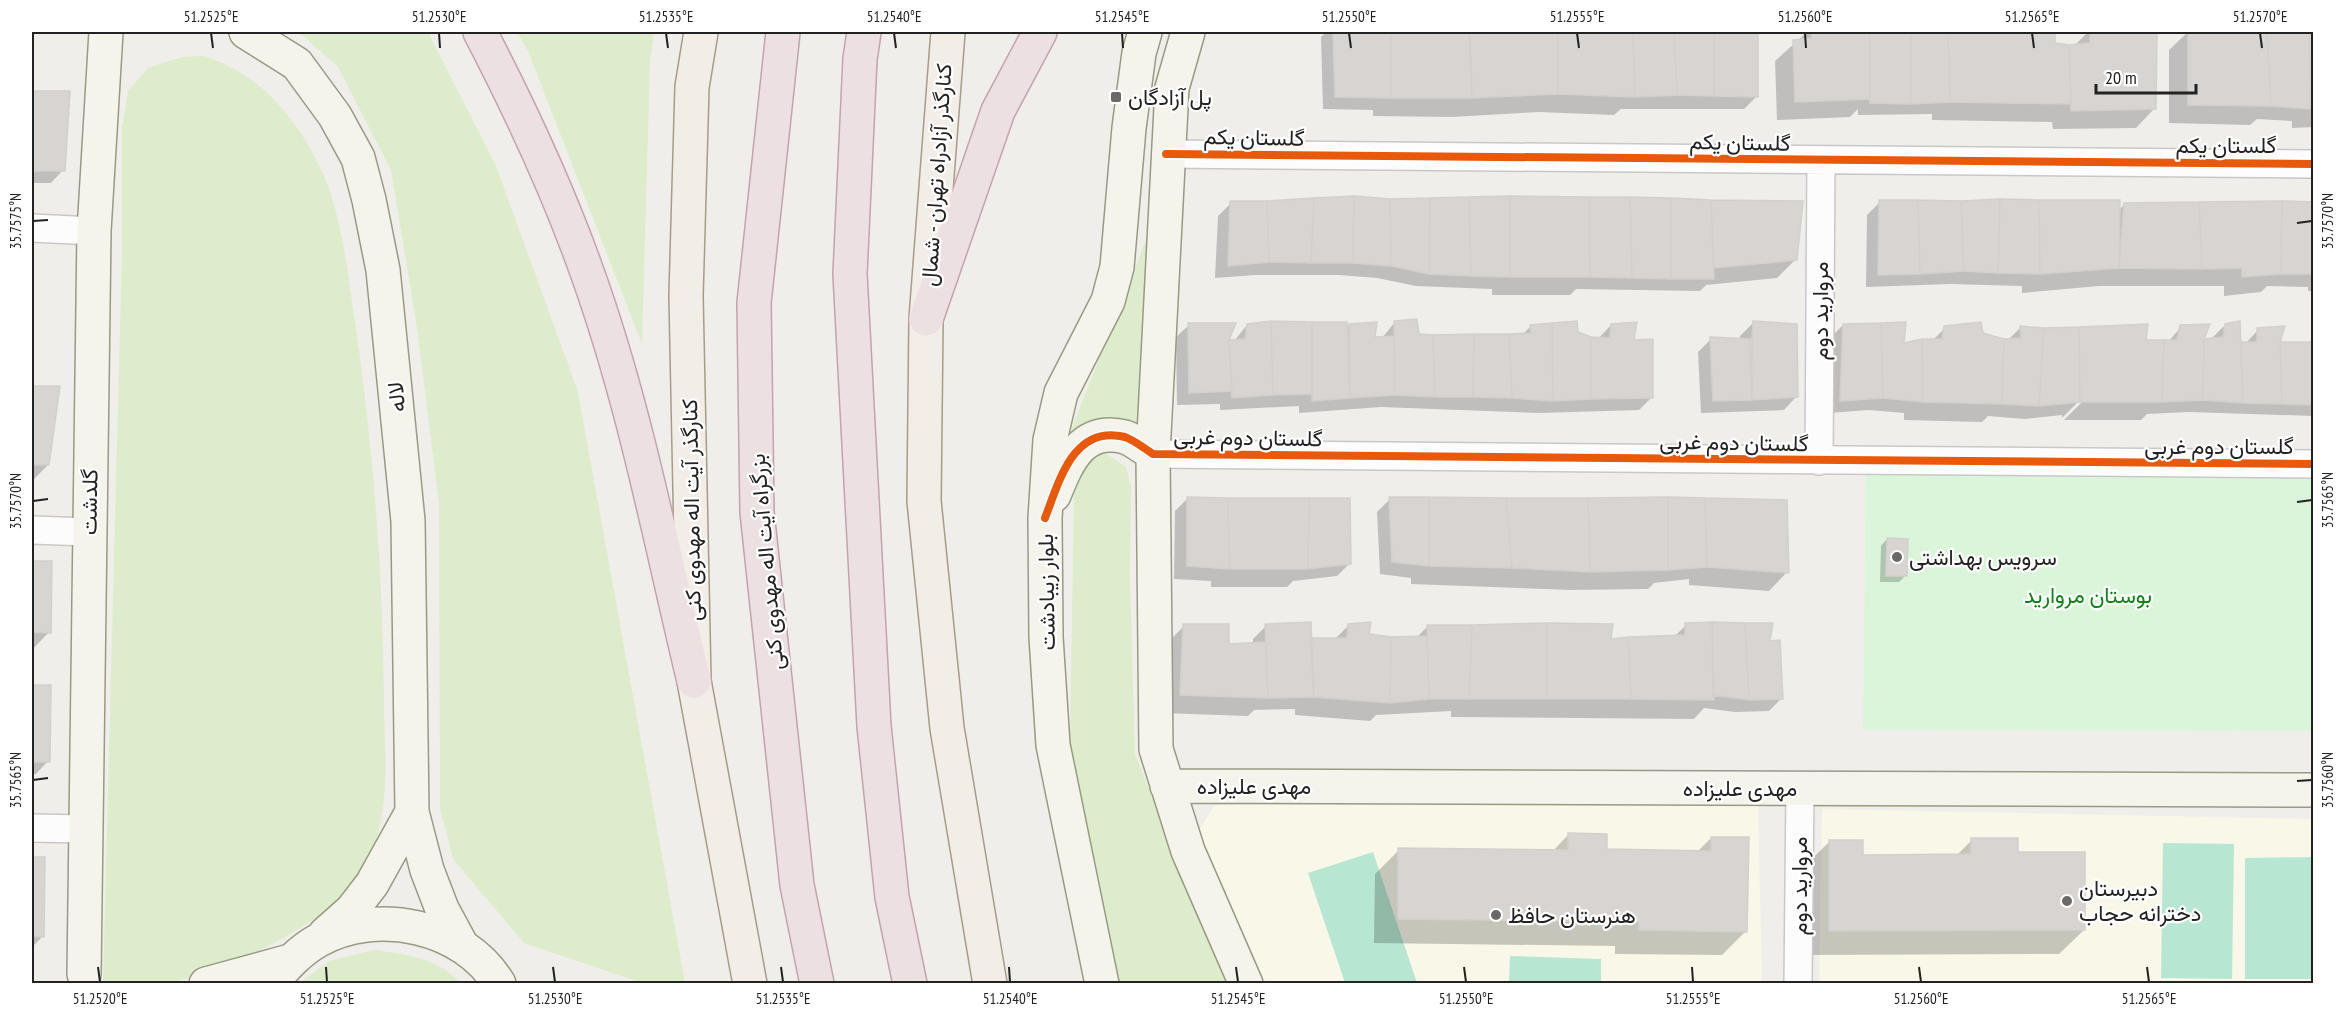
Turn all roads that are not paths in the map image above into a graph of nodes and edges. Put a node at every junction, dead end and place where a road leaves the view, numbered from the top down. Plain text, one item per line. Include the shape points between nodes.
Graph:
1 (106, 32) edge
2 (246, 32) edge
3 (480, 32) edge
4 (701, 32) edge
5 (783, 32) edge
6 (864, 32) edge
7 (948, 32) edge
8 (1040, 32) edge
9 (1145, 32) edge
10 (1188, 32) edge
11 (1167, 154) junction
12 (1821, 161) junction
13 (2313, 164) edge
14 (32, 228) edge
15 (94, 231) junction
16 (926, 319) junction
17 (1153, 454) junction
18 (1818, 461) junction
19 (2313, 465) edge
20 (1045, 518) junction
21 (32, 530) edge
22 (88, 532) junction
23 (694, 681) junction
24 (1167, 786) junction
25 (1800, 788) junction
26 (2313, 790) edge
27 (412, 812) junction
28 (32, 828) edge
29 (84, 829) junction
30 (319, 940) junction
31 (462, 946) junction
32 (281, 972) edge
33 (84, 974) dead end
34 (1097, 977) edge
35 (503, 981) edge
36 (206, 984) edge
37 (750, 984) edge
38 (817, 984) edge
39 (910, 984) edge
40 (990, 984) edge
41 (1246, 984) edge
42 (1798, 984) edge

1 - 15 street, گلدشت
2 - 27 street, لاله via 297,64 335,116 358,158 369,200 382,270 408,521
3 - 23 highway via 514,98 587,272 629,409
4 - 23 main road, کنارگذر آیت اله مهدوی کنی via 692,87 686,296
5 - 38 highway, بزرگراه آیت اله مهدوی کنی via 754,303 757,512 797,885
6 - 39 highway via 850,274 874,726 892,897
7 - 16 main road, کنارگذر آزادراه تهران - شمال
8 - 16 highway via 998,111
9 - 20 street, بلوار زیبادشت via 1129,128 1117,267 1108,301 1061,393 1050,440
10 - 11 street via 1172,88
11 - 12 street, گلستان یکم
11 - 17 street
12 - 13 street, گلستان یکم
12 - 18 street, مروارید دوم
14 - 15 street
15 - 22 street, گلدشت
16 - 40 main road via 924,501 947,728
17 - 18 street, گلستان دوم غربی
17 - 20 street via 1126,438 1107,436 1085,442 1068,460
17 - 24 street via 1156,749
18 - 19 street, گلستان دوم غربی
20 - 34 street, بلوار زیبادشت via 1046,637 1053,745
21 - 22 street
22 - 29 street, گلدشت
23 - 37 main road, کنارگذر آیت اله مهدوی کنی
24 - 25 street, مهدی علیزاده
24 - 41 street via 1188,850
25 - 26 street, مهدی علیزاده
25 - 42 street, مروارید دوم
27 - 30 street via 372,884 352,910
27 - 31 street, لاله via 427,870
28 - 29 street
29 - 33 street, گلدشت
30 - 31 street via 352,927 390,923 428,930
30 - 32 street
31 - 35 street
32 - 36 street

